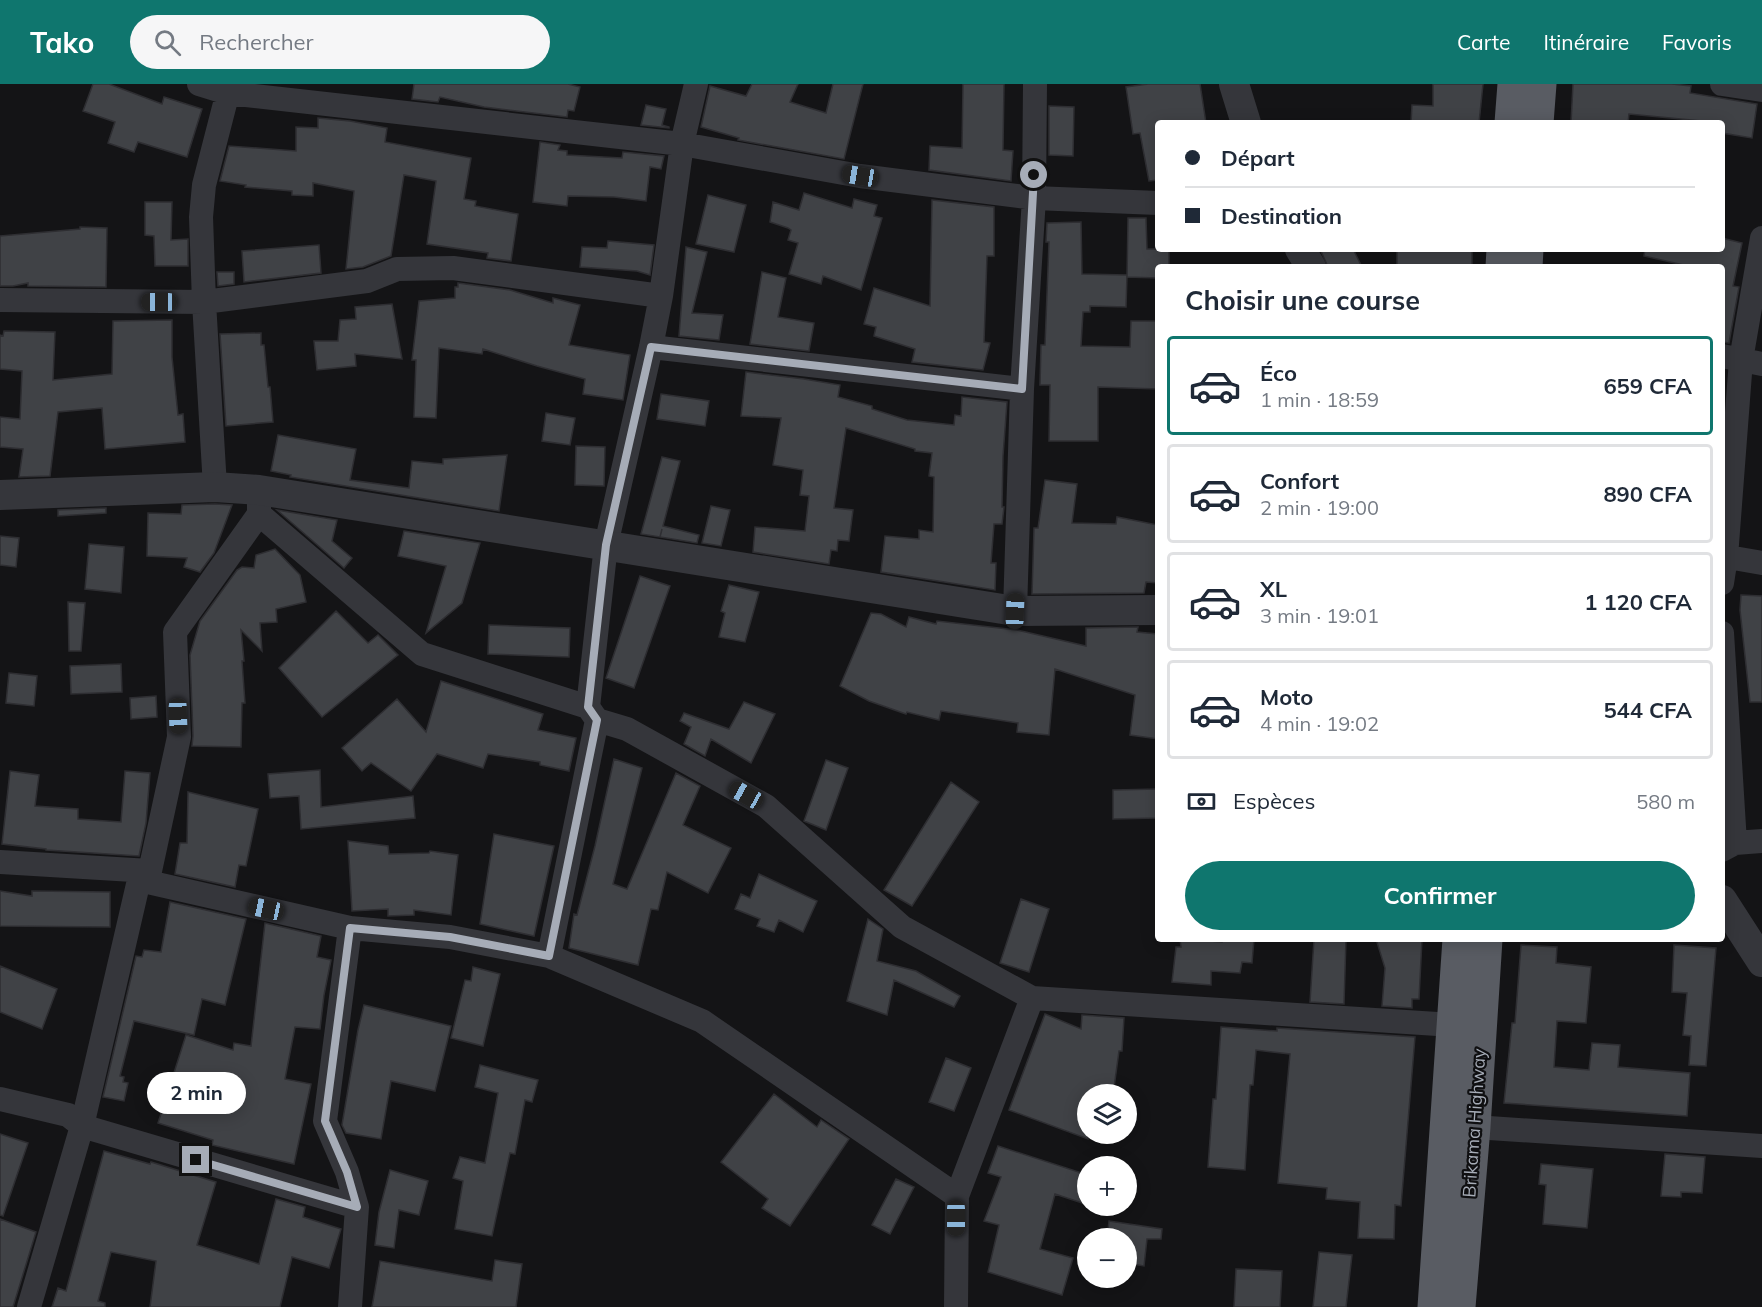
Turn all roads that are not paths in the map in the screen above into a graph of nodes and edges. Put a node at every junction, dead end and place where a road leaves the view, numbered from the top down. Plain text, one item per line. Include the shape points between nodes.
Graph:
1 (199, 84) edge
2 (696, 84) edge
3 (1035, 84) edge
4 (1233, 84) edge
5 (1514, 84) edge
6 (1540, 84) edge
7 (1722, 84) edge
8 (229, 89) edge
9 (1762, 90) edge
10 (1245, 120) edge
11 (1511, 120) edge
12 (1537, 120) edge
13 (682, 144) junction
14 (1034, 198) junction
15 (1155, 203) edge
16 (1762, 238) edge
17 (661, 296) junction
18 (0, 300) edge
19 (204, 302) junction
20 (651, 347) junction
21 (1742, 360) edge
22 (1022, 389) junction
23 (215, 487) junction
24 (0, 495) edge
25 (259, 502) junction
26 (606, 545) junction
27 (1725, 546) edge
28 (1725, 557) edge
29 (1762, 563) edge
30 (1155, 610) edge
31 (1015, 611) junction
32 (593, 714) junction
33 (1725, 740) edge
34 (1762, 842) edge
35 (1728, 847) edge
36 (0, 862) edge
37 (145, 875) junction
38 (1725, 905) edge
39 (350, 928) junction
40 (1459, 942) edge
41 (1486, 942) edge
42 (549, 956) junction
43 (1762, 962) edge
44 (1032, 998) junction
45 (1452, 1025) junction
46 (0, 1099) edge
47 (81, 1126) junction
48 (1474, 1127) junction
49 (1762, 1146) edge
50 (957, 1196) junction
51 (357, 1207) junction
52 (29, 1307) edge
53 (350, 1307) edge
54 (956, 1307) edge
55 (1434, 1307) edge
56 (1459, 1307) edge

1 - 8 street
2 - 13 street
3 - 14 street
4 - 10 street
5 - 11 highway
6 - 12 highway
7 - 9 street
8 - 13 street
8 - 19 street via 204,185
13 - 14 street via 860,176
13 - 17 street
14 - 15 street
14 - 22 street
16 - 21 street
17 - 19 street via 453,268 397,269 367,281
17 - 20 street
18 - 19 street
19 - 23 street
20 - 22 street
20 - 26 street
21 - 27 street
22 - 31 street
23 - 24 street
23 - 25 street
25 - 26 street
25 - 32 street via 422,654
25 - 37 street via 175,632 179,737
26 - 31 street
26 - 32 street
28 - 29 street
30 - 31 street
32 - 42 street
32 - 44 street via 766,806 902,927
33 - 35 street
34 - 35 street
36 - 37 street
37 - 39 street
37 - 47 street
38 - 43 street
39 - 42 street via 450,937
39 - 51 street via 325,1121
40 - 45 highway, Brikama Highway
41 - 48 highway, Brikama Highway
42 - 50 street via 702,1021
44 - 45 street
44 - 50 street
45 - 55 highway, Brikama Highway
46 - 47 street via 69,1115
47 - 51 street
47 - 52 street
48 - 49 street
48 - 56 highway, Brikama Highway
50 - 54 street
51 - 53 street

